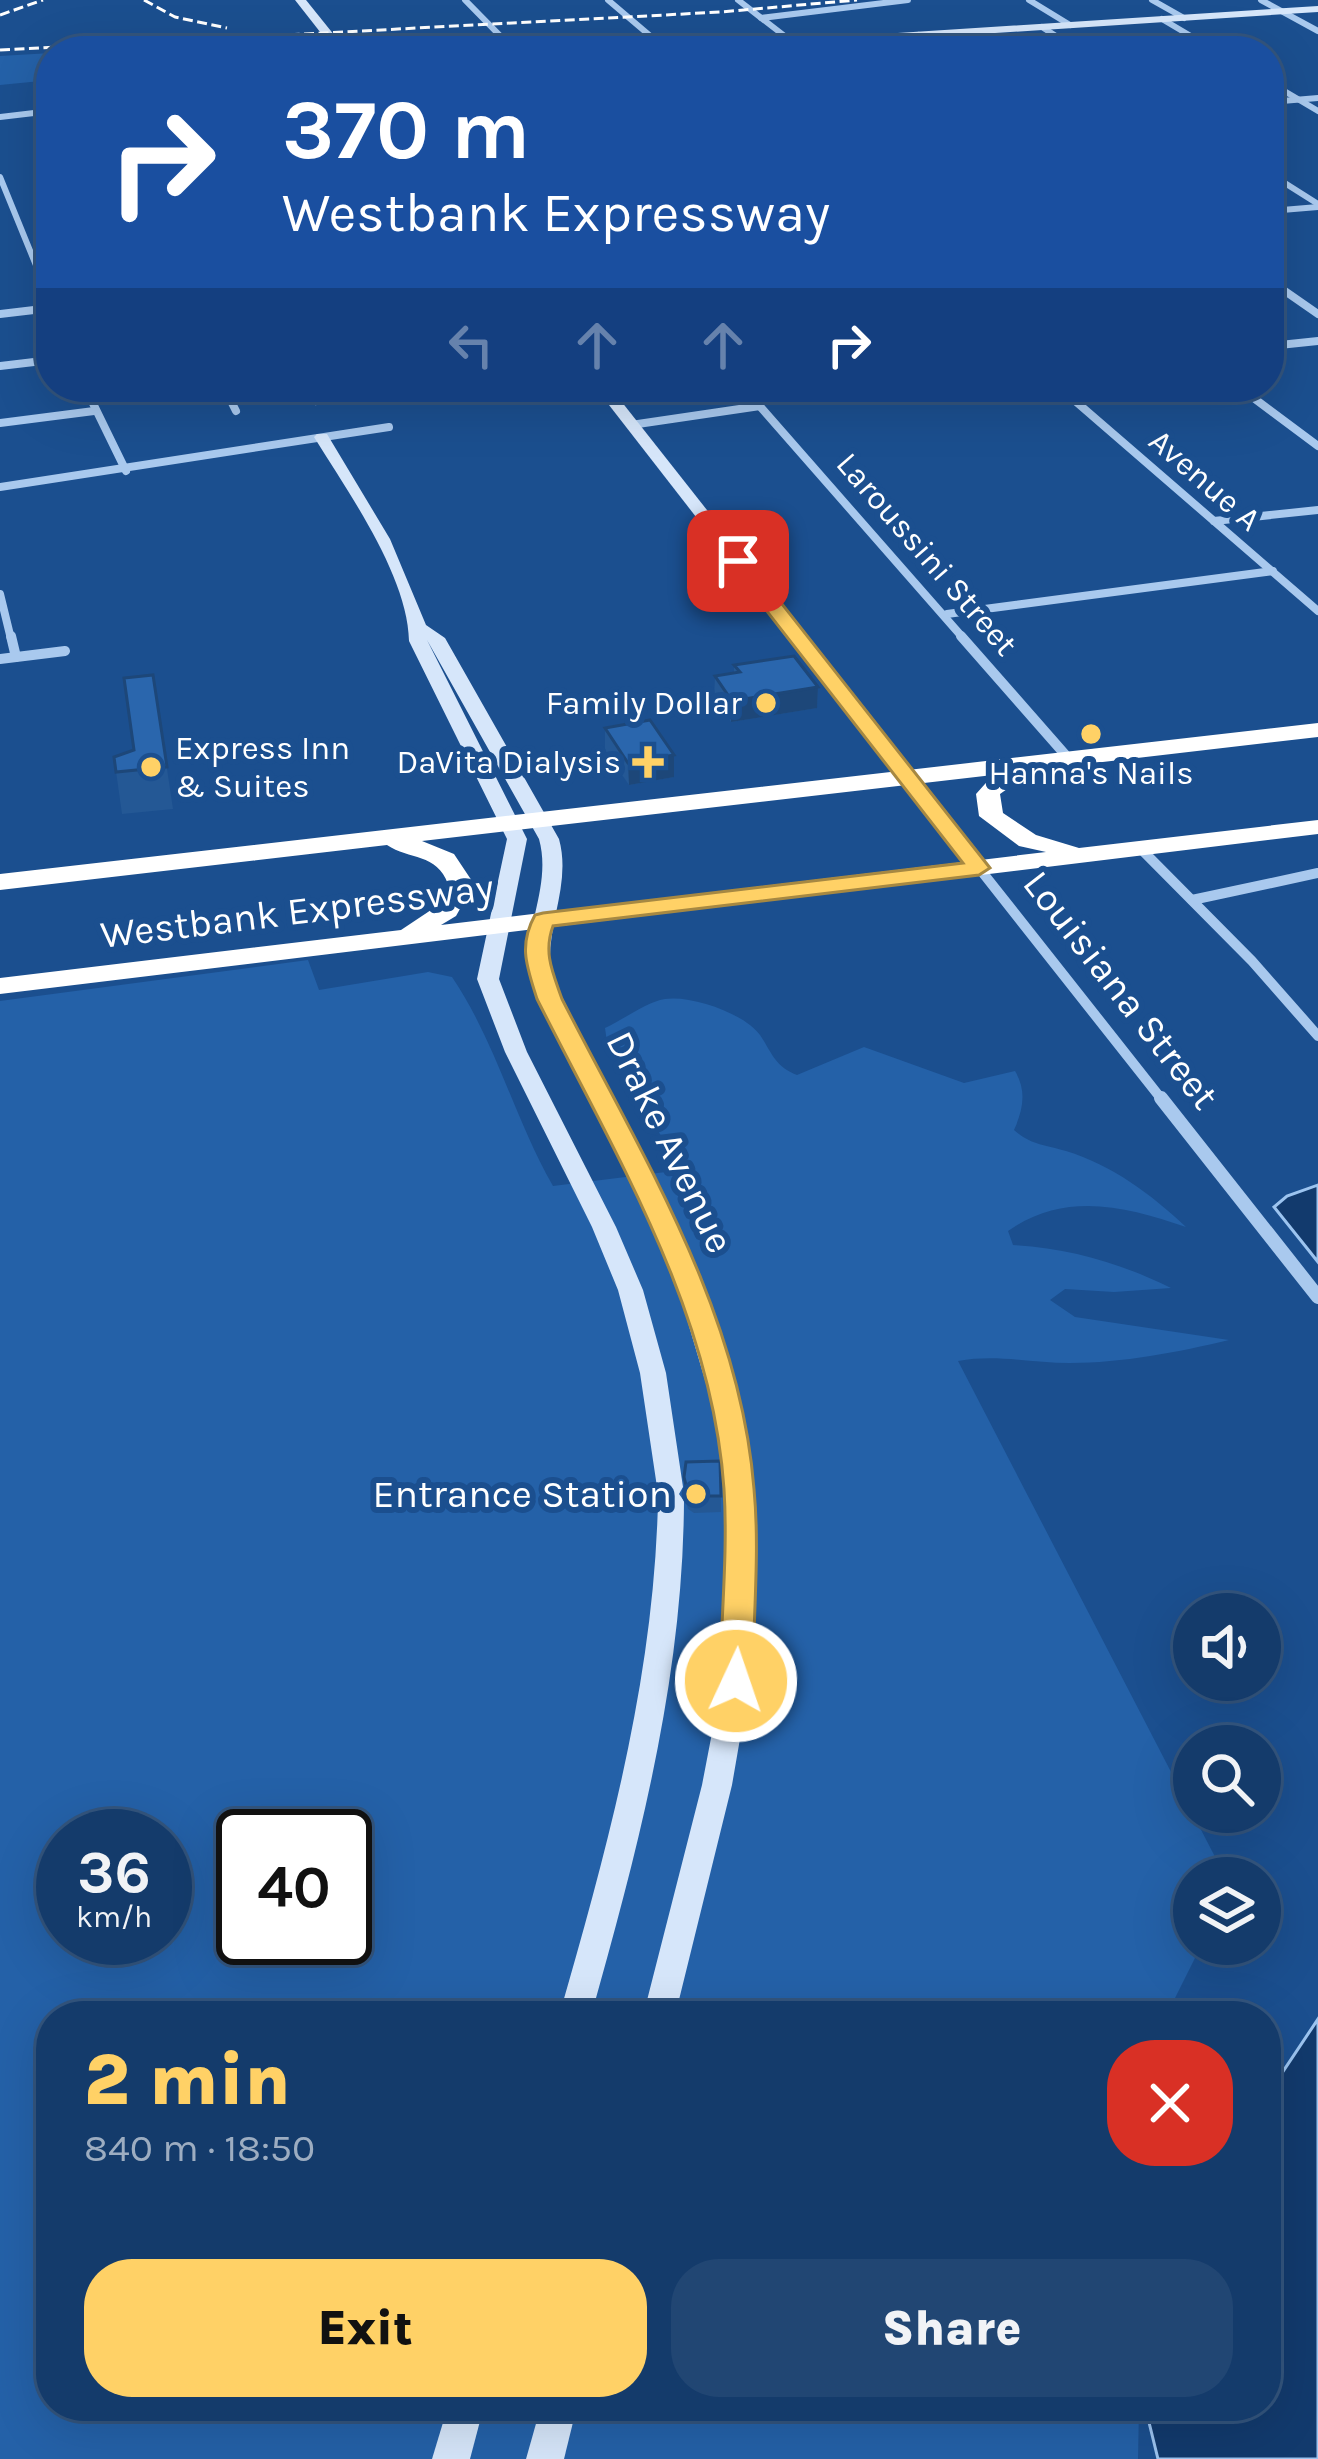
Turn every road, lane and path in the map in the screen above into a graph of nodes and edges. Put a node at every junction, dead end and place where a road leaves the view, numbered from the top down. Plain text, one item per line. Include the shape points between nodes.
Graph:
1 (301, 0) edge
2 (465, 0) edge
3 (608, 0) edge
4 (738, 0) edge
5 (908, 0) edge
6 (1029, 0) edge
7 (1152, 0) edge
8 (1261, 0) edge
9 (1318, 9) edge
10 (1282, 11) junction
11 (761, 18) junction
12 (1184, 18) junction
13 (1162, 19) junction
14 (1070, 25) junction
15 (1042, 27) junction
16 (1318, 31) edge
17 (919, 35) joint
18 (329, 36) edge
19 (500, 36) edge
20 (650, 36) edge
21 (785, 36) edge
22 (909, 36) edge
23 (1056, 36) edge
24 (1191, 36) edge
25 (1284, 91) edge
26 (1318, 98) edge
27 (1298, 100) junction
28 (1284, 101) edge
29 (1318, 111) edge
30 (36, 113) edge
31 (0, 117) edge
32 (0, 177) edge
33 (1284, 183) edge
34 (1318, 206) edge
35 (1284, 209) edge
36 (36, 267) edge
37 (1284, 290) edge
38 (36, 308) edge
39 (0, 314) edge
40 (1318, 314) edge
41 (1318, 341) edge
42 (1284, 344) edge
43 (36, 362) edge
44 (0, 366) edge
45 (91, 402) edge
46 (232, 402) edge
47 (613, 402) edge
48 (756, 402) edge
49 (1076, 402) edge
50 (1259, 402) edge
51 (760, 406) junction
52 (94, 411) junction
53 (236, 411) dead end
54 (0, 423) edge
55 (631, 425) junction
56 (389, 427) dead end
57 (322, 437) junction
58 (1318, 446) edge
59 (126, 471) junction
60 (0, 487) edge
61 (1318, 510) edge
62 (1214, 521) junction
63 (1273, 572) junction
64 (0, 594) edge
65 (1318, 611) edge
66 (947, 614) junction
67 (421, 629) junction
68 (65, 651) dead end
69 (16, 657) junction
70 (0, 658) edge
71 (1318, 730) edge
72 (1069, 759) junction
73 (1035, 762) junction
74 (906, 777) junction
75 (539, 819) junction
76 (512, 823) junction
77 (1318, 827) edge
78 (363, 840) junction
79 (1140, 848) junction
80 (1097, 854) junction
81 (979, 868) junction
82 (1318, 874) edge
83 (0, 882) edge
84 (1192, 900) junction
85 (543, 920) junction
86 (495, 926) junction
87 (392, 939) junction
88 (0, 986) edge
89 (1318, 1036) edge
90 (1318, 1297) edge
91 (578, 2001) edge
92 (663, 2001) edge
93 (462, 2421) edge
94 (555, 2421) edge
95 (451, 2459) edge
96 (545, 2459) edge

1 - 18 street
2 - 19 street
3 - 20 street
4 - 11 street
5 - 11 street
6 - 14 street
7 - 12 street
8 - 10 street
9 - 10 street
10 - 12 street
10 - 16 street
11 - 21 street
12 - 13 street
13 - 14 street
13 - 24 street
14 - 15 street
15 - 17 street
15 - 23 street
17 - 22 street
25 - 27 street
26 - 27 street
27 - 28 street
27 - 29 street
30 - 31 street
32 - 36 street
33 - 34 street
34 - 35 street
37 - 40 street
38 - 39 street
41 - 42 street
43 - 44 street
45 - 52 street
46 - 53 street
47 - 55 street, Louisiana Street
48 - 51 street, Laroussini Street
49 - 62 street, Avenue A
50 - 58 street
51 - 55 street
51 - 66 street, Laroussini Street
52 - 54 street
52 - 59 street
55 - 74 street, Louisiana Street
56 - 57 street
57 - 59 street
57 - 67 street, Drake Avenue
59 - 60 street
61 - 62 street
62 - 63 street, Avenue A
63 - 65 street, Avenue A
63 - 66 street
64 - 69 street
66 - 72 street, Laroussini Street
67 - 75 street, Drake Avenue via 436,638
67 - 76 street, Drake Avenue via 418,641
68 - 69 street
69 - 70 street
71 - 72 highway, Westbank Expressway
72 - 73 highway, Westbank Expressway
73 - 74 highway, Westbank Expressway
73 - 80 highway via 994,784 991,816 1028,841
74 - 75 highway, Westbank Expressway
74 - 81 street, Louisiana Street
75 - 76 highway, Westbank Expressway
75 - 85 street, Drake Avenue via 557,873
76 - 78 highway, Westbank Expressway
76 - 86 street via 517,853
77 - 79 highway, Westbank Expressway
78 - 83 highway, Westbank Expressway
78 - 87 highway via 418,846 458,871 458,896 447,911
79 - 80 highway, Westbank Expressway
79 - 84 street
80 - 81 highway, Westbank Expressway
81 - 85 highway, Westbank Expressway
81 - 90 street, Louisiana Street
82 - 84 street
84 - 89 street
85 - 86 highway, Westbank Expressway
85 - 92 street, Drake Avenue via 535,956 540,975 680,1255 726,1408 739,1489 736,1681
86 - 87 highway, Westbank Expressway
86 - 91 street via 492,990 620,1263 666,1438 663,1667
87 - 88 highway, Westbank Expressway
93 - 95 street
94 - 96 street

